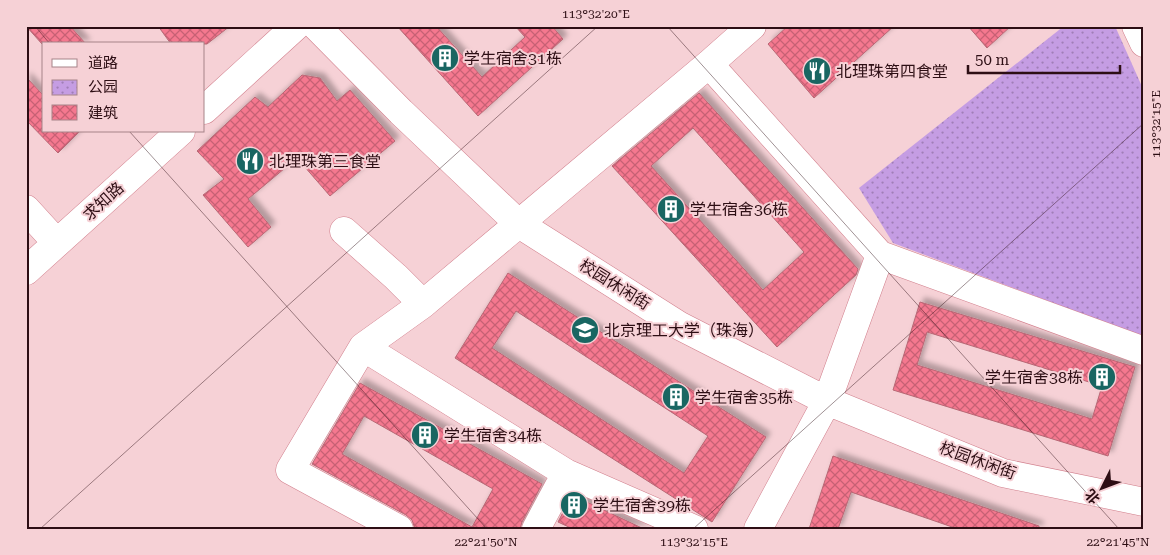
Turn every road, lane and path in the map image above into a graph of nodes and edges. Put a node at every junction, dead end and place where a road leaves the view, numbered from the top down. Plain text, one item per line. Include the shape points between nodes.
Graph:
1 (296, 26) edge
2 (316, 26) edge
3 (752, 26) edge
4 (1136, 26) edge
5 (1144, 43) edge
6 (709, 64) junction
7 (205, 109) edge
8 (179, 132) edge
9 (26, 209) edge
10 (519, 224) junction
11 (344, 231) dead end
12 (57, 243) junction
13 (880, 255) junction
14 (26, 271) edge
15 (423, 304) junction
16 (363, 347) junction
17 (1144, 352) edge
18 (827, 401) junction
19 (566, 473) junction
20 (1144, 502) edge
21 (399, 529) edge
22 (536, 529) edge
23 (694, 529) edge
24 (758, 529) edge

1 - 7 street
2 - 10 street, 校园休闲街
3 - 6 street
4 - 5 street
6 - 10 street
6 - 13 street
8 - 12 street, 求知路
9 - 12 street
10 - 15 street
10 - 18 street, 校园休闲街 via 680,326
11 - 15 street
12 - 14 street, 求知路
13 - 17 street
13 - 18 street
15 - 16 street
16 - 19 street
16 - 21 street via 290,470
18 - 20 street, 校园休闲街 via 1003,472
18 - 24 street
19 - 22 street
19 - 23 street

